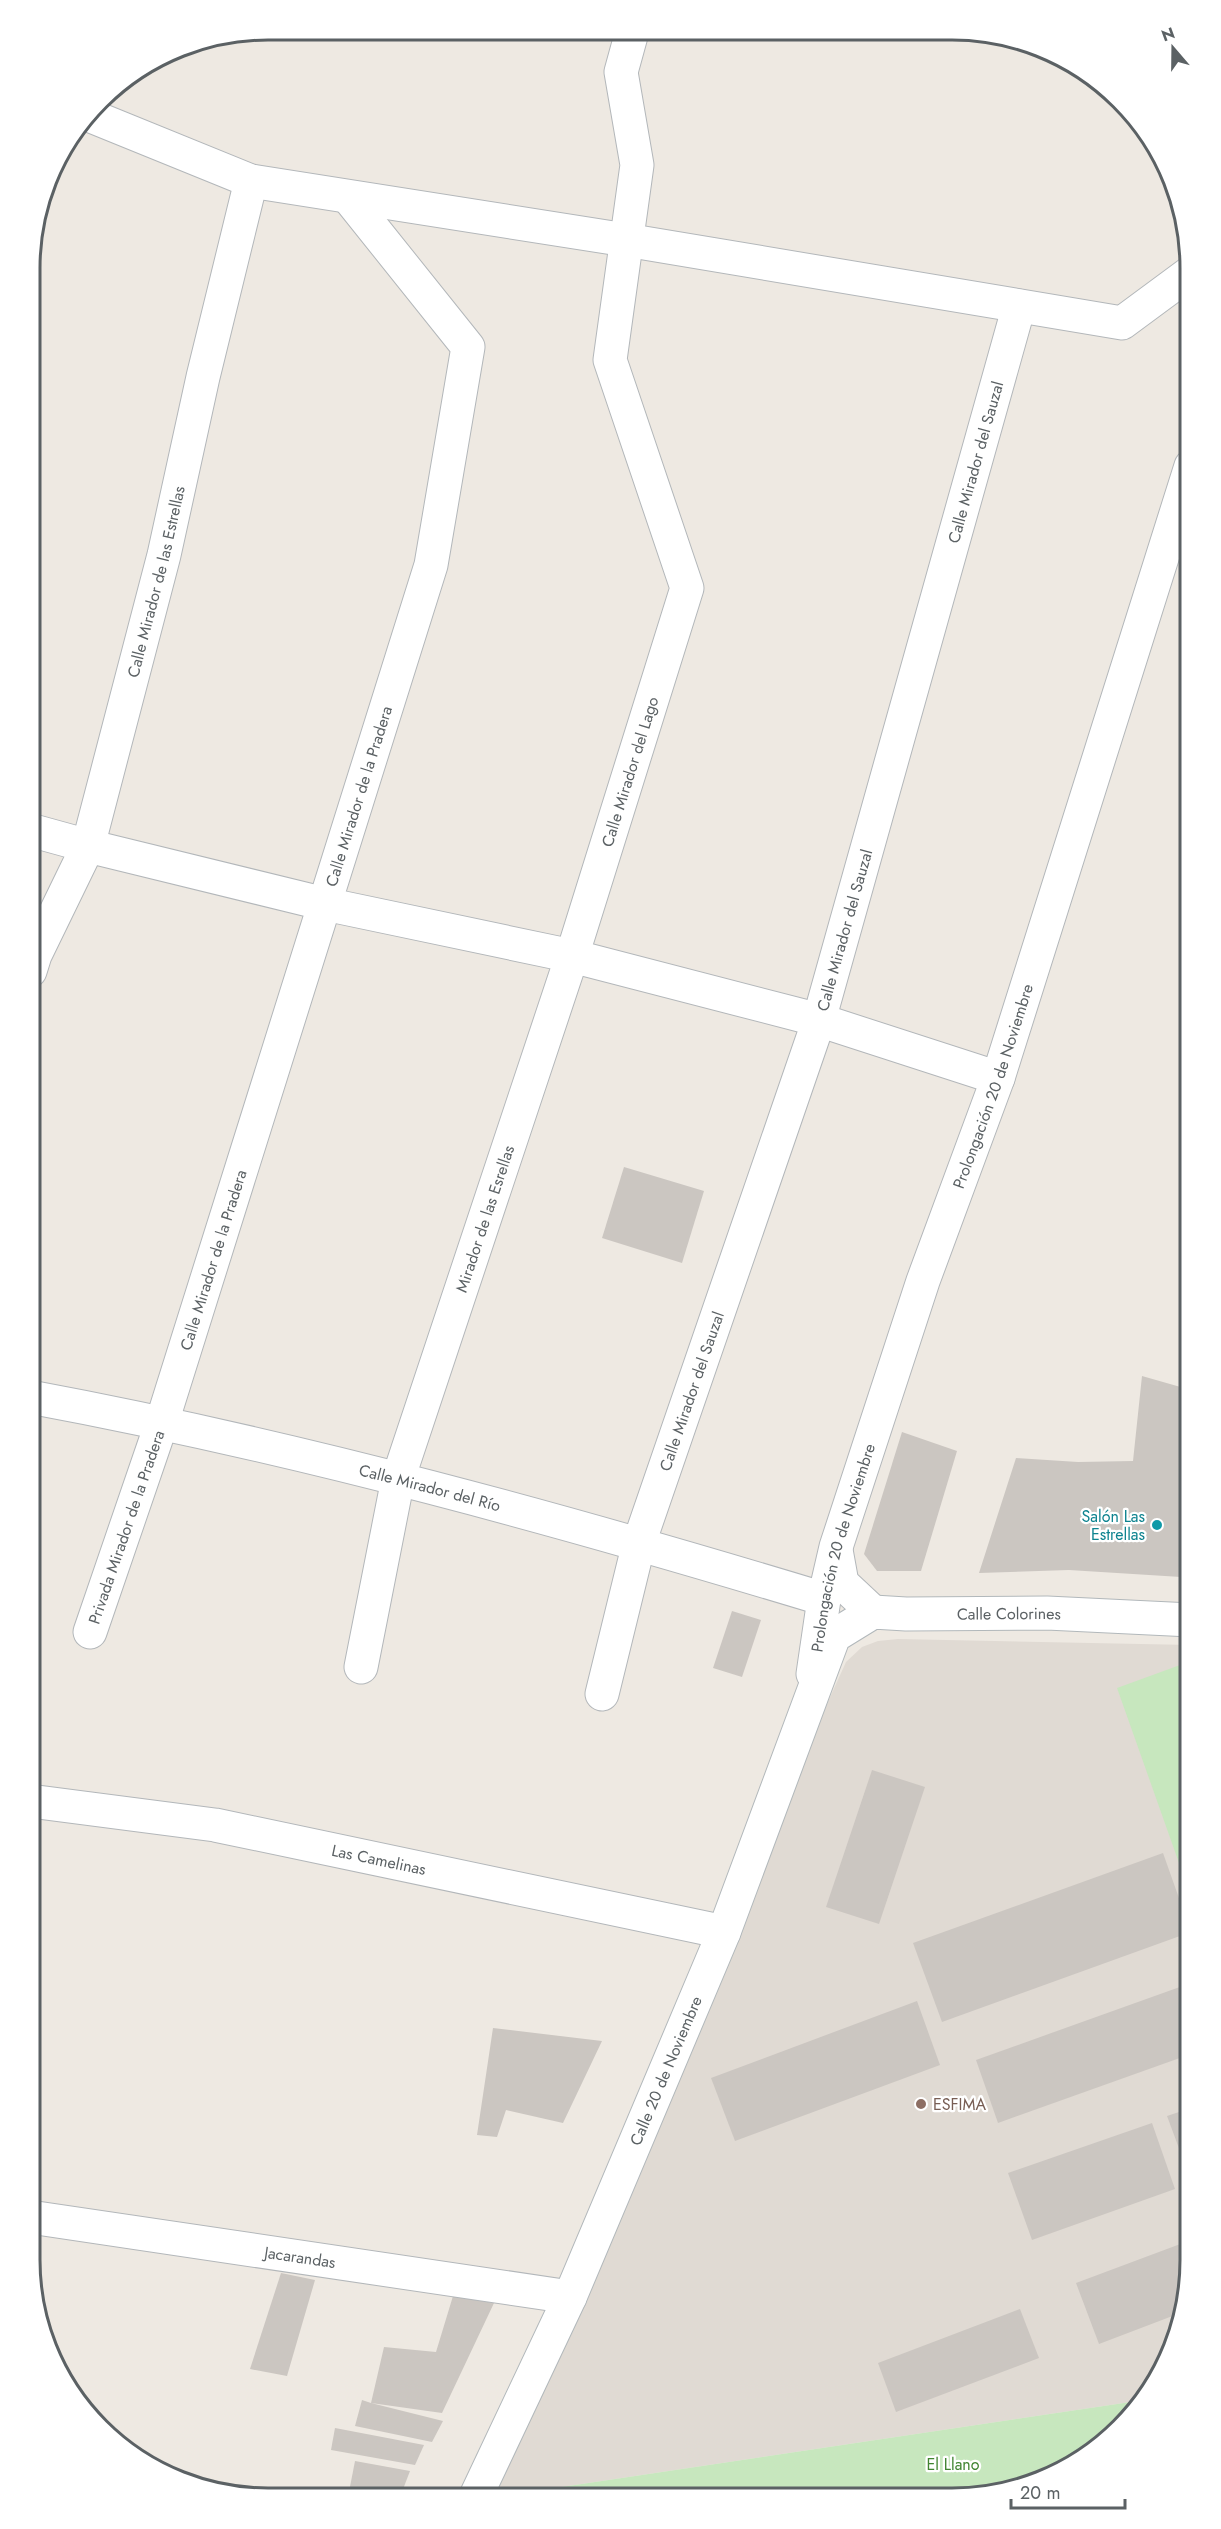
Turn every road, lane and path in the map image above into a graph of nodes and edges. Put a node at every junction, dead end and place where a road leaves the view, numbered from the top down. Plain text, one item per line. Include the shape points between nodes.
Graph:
1 (630, 40) edge
2 (97, 118) edge
3 (251, 181) junction
4 (348, 197) junction
5 (627, 240) junction
6 (1180, 280) edge
7 (1019, 306) junction
8 (1180, 501) edge
9 (40, 833) edge
10 (88, 846) junction
11 (326, 904) junction
12 (40, 945) edge
13 (572, 956) junction
14 (819, 1020) junction
15 (998, 1078) junction
16 (40, 1399) edge
17 (162, 1422) junction
18 (398, 1479) junction
19 (639, 1543) junction
20 (836, 1547) junction
21 (824, 1599) junction
22 (873, 1612) junction
23 (1180, 1619) edge
24 (90, 1632) dead end
25 (361, 1667) dead end
26 (602, 1694) dead end
27 (809, 1707) junction
28 (40, 1802) edge
29 (724, 1932) junction
30 (40, 2218) edge
31 (570, 2297) junction
32 (480, 2488) edge

1 - 5 street via 621,72 637,165
2 - 3 street
3 - 4 street
3 - 10 street, Calle Mirador de las Estrellas via 164,555
4 - 5 street
4 - 11 street, Calle Mirador de la Pradera via 468,347 431,565
5 - 7 street
5 - 13 street, Calle Mirador del Lago via 610,360 687,588
6 - 7 street via 1122,323
7 - 14 street, Calle Mirador del Sauzal
8 - 15 street, Prolongación 20 de Noviembre
9 - 10 street
10 - 11 street
10 - 12 street, Calle Mirador de las Estrellas
11 - 13 street
11 - 17 street, Calle Mirador de la Pradera
13 - 14 street
13 - 18 street, Mirador de las Esrellas
14 - 15 street
14 - 19 street, Calle Mirador del Sauzal
15 - 20 street, Prolongación 20 de Noviembre via 923,1281
16 - 17 street, Calle Mirador del Río
17 - 18 street, Calle Mirador del Río
17 - 24 street, Privada Mirador de la Pradera
18 - 19 street, Calle Mirador del Río
18 - 25 street, Mirador de las Esrellas
19 - 21 street, Calle Mirador del Río
19 - 26 street, Calle Mirador del Sauzal
20 - 21 street, Prolongación 20 de Noviembre
20 - 22 street via 842,1583
21 - 27 street, Prolongación 20 de Noviembre
22 - 23 street, Calle Colorines via 1047,1612
22 - 27 street, Calle 20 de Noviembre via 834,1635
27 - 29 street, Calle 20 de Noviembre
28 - 29 street, Las Camelinas via 215,1825
29 - 31 street, Calle 20 de Noviembre
30 - 31 street, Jacarandas
31 - 32 street, Calle 20 de Noviembre

